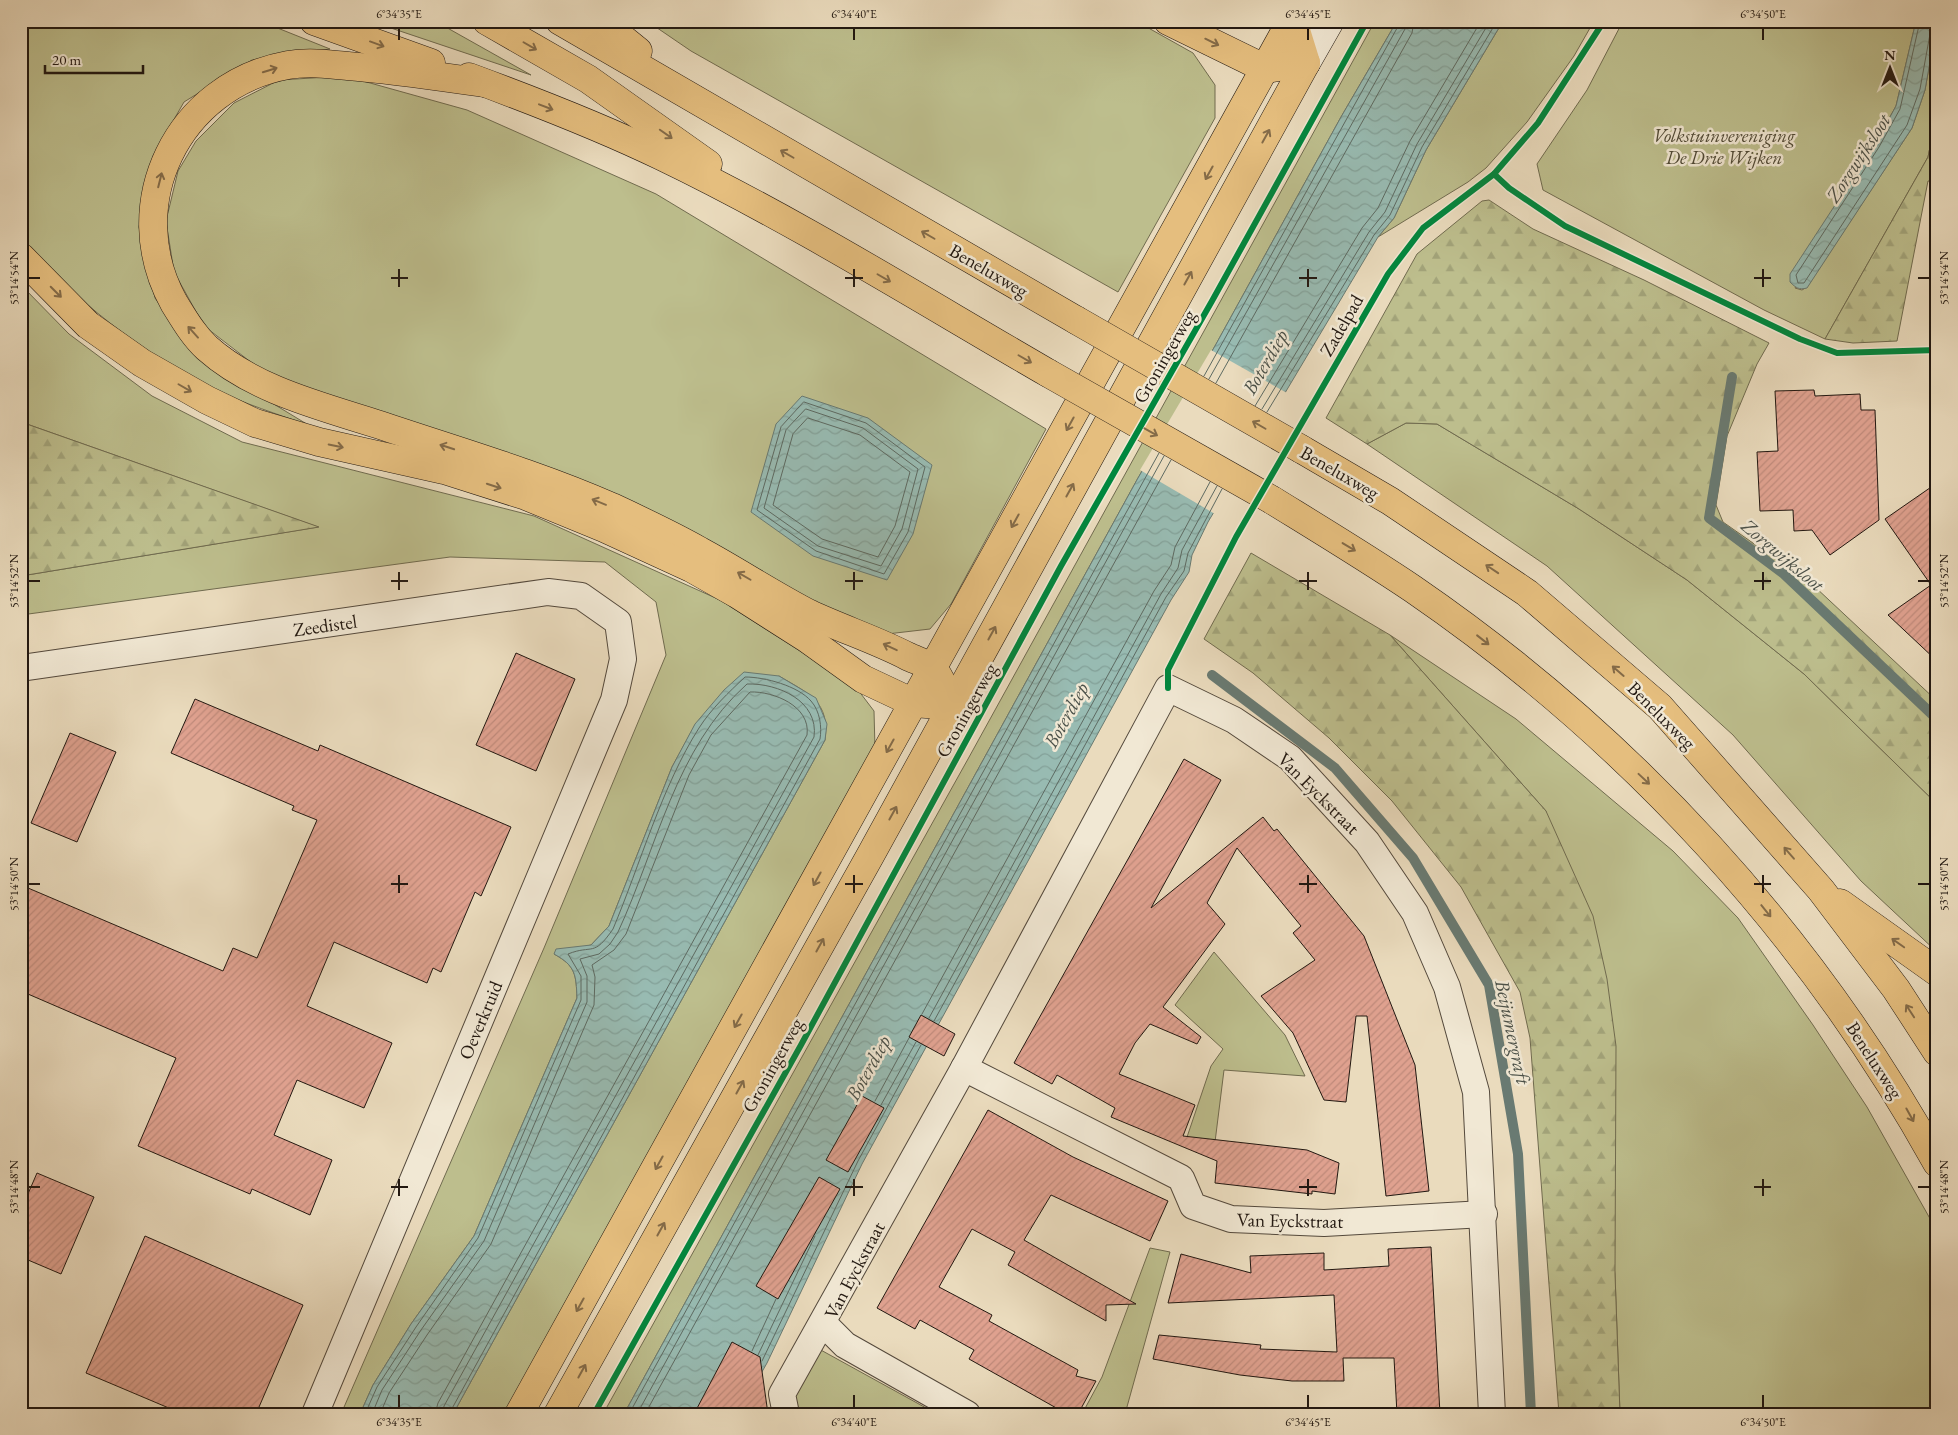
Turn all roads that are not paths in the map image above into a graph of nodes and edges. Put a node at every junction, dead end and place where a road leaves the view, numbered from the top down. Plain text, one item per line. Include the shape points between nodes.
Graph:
1 (314, 21) edge
2 (487, 21) edge
3 (560, 21) edge
4 (601, 21) edge
5 (1168, 21) edge
6 (1292, 21) edge
7 (1330, 21) edge
8 (1306, 63) junction
9 (1266, 69) junction
10 (484, 83) junction
11 (707, 108) junction
12 (796, 227) junction
13 (21, 257) edge
14 (618, 622) joint
15 (933, 669) junction
16 (22, 672) edge
17 (914, 703) junction
18 (951, 706) junction
19 (1821, 890) junction
20 (1937, 972) edge
21 (1937, 1052) edge
22 (964, 1068) junction
23 (1937, 1163) edge
24 (1484, 1214) junction
25 (823, 1324) junction
26 (315, 1414) edge
27 (520, 1414) edge
28 (558, 1414) edge
29 (786, 1414) edge
30 (967, 1414) edge
31 (1492, 1414) edge

1 -> 10 main road
2 -> 12 main road via 588,79
3 - 11 main road, Beneluxweg
4 - 11 main road
5 -> 9 main road
6 - 8 main road
6 - 9 main road
7 - 8 main road, Groningerweg
8 - 9 main road
18 -> 8 main road, Groningerweg
9 -> 15 main road
10 -> 12 main road via 661,156
15 -> 10 main road via 885,645 837,627 696,548 612,507 525,473 306,402 260,381 232,367 187,325 156,259 153,228 156,197 163,168 188,122 222,90 253,75 290,64 375,68
19 -> 11 main road, Beneluxweg, bridge via 1660,707 1527,593 1390,501
12 -> 23 main road, Beneluxweg, bridge via 1272,500 1367,558 1465,626 1560,703 1682,816 1765,909 1829,993 1904,1103
13 -> 17 main road via 88,325 142,363 207,400 255,423 318,442 444,470 526,496 604,528 737,594 863,679
14 - 16 street, Zeedistel via 581,596 548,592
14 - 26 street, Oeverkruid via 624,659 614,700
15 - 17 main road
15 - 18 main road
17 - 18 main road
17 -> 27 main road
28 -> 18 main road, Groningerweg
20 -> 19 main road
21 -> 19 main road, Beneluxweg via 1896,989
22 - 24 street, Van Eyckstraat via 1181,1178 1194,1206 1231,1219 1324,1222
22 - 24 street, Van Eyckstraat via 1168,688 1234,720 1290,758 1367,842 1415,913 1447,987 1476,1092
22 - 25 street, Van Eyckstraat
24 - 31 street, Van Eyckstraat
25 - 29 street via 782,1394
25 - 30 street, Van Eyckstraat via 845,1345

